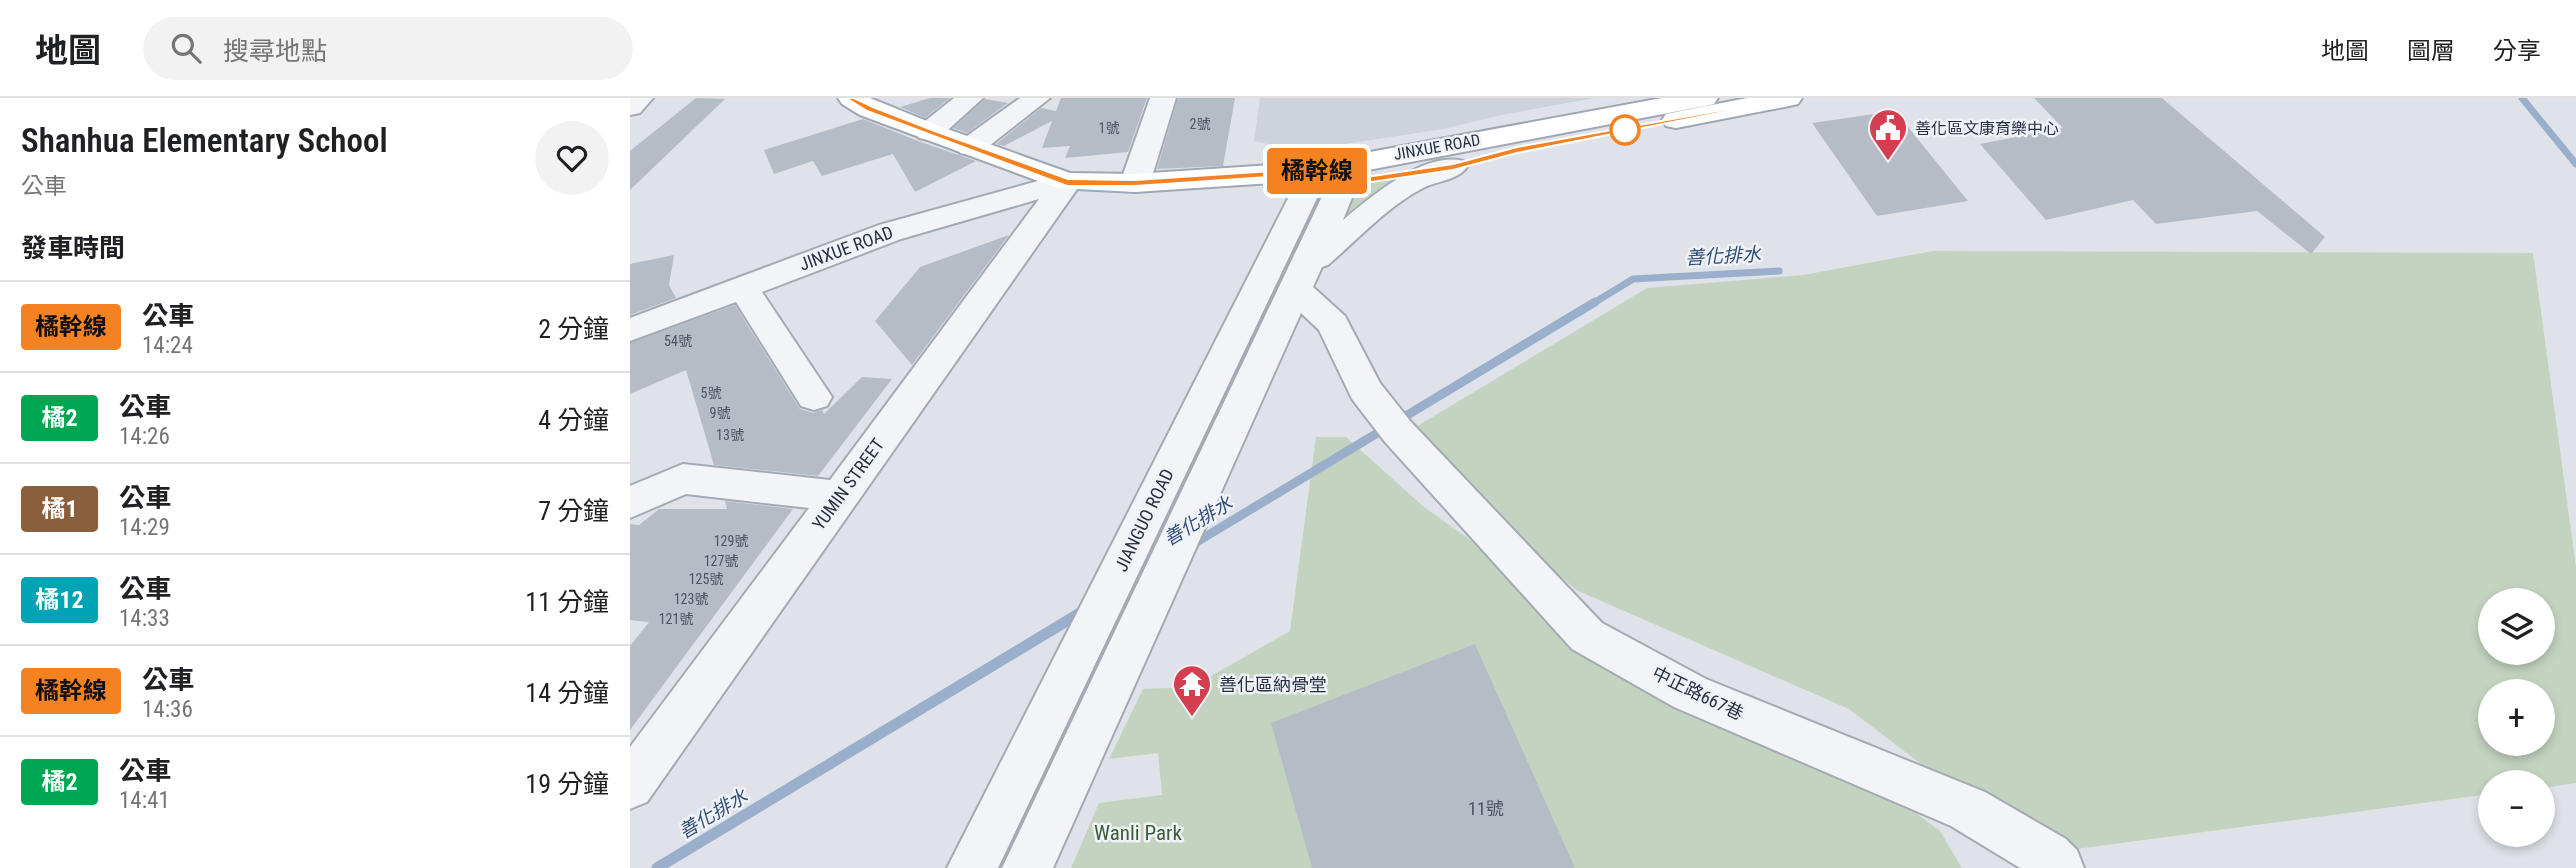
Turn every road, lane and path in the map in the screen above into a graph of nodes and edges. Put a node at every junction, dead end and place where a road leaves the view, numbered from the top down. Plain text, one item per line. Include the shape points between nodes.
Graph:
1 (640, 98) edge
2 (851, 98) edge
3 (970, 98) edge
4 (1037, 98) edge
5 (1163, 98) edge
6 (1789, 98) edge
7 (1686, 100) edge
8 (630, 107) edge
9 (929, 132) junction
10 (970, 147) junction
11 (1453, 167) junction
12 (1337, 172) junction
13 (1067, 183) junction
14 (1135, 183) junction
15 (1300, 279) junction
16 (742, 286) junction
17 (630, 330) edge
18 (814, 397) dead end
19 (839, 496) junction
20 (630, 503) edge
21 (1137, 581) junction
22 (630, 786) edge
23 (972, 868) edge
24 (1027, 868) edge
25 (2059, 868) edge

1 - 8 street
2 - 9 main road
3 - 9 street
4 - 10 street
5 - 14 street
6 - 11 main road, JINXUE ROAD via 1517,150
7 - 12 main road, JINXUE ROAD
9 - 10 main road
10 - 13 main road
11 - 12 main road, JINXUE ROAD
11 - 15 street via 1393,194
12 - 14 main road
12 - 15 street, JIANGUO ROAD
12 - 21 street, JIANGUO ROAD
13 - 14 main road
13 - 16 street, JINXUE ROAD via 890,232
13 - 19 street, YUMIN STREET
15 - 21 street, JIANGUO ROAD via 1180,538
15 - 25 street, 中正路667巷 via 1333,324 1365,390 1389,421 1587,636 1690,693 1968,809
16 - 17 street, JINXUE ROAD
16 - 18 street
19 - 20 street via 683,480
19 - 22 street, YUMIN STREET
21 - 23 street, JIANGUO ROAD via 1091,628
21 - 24 street, JIANGUO ROAD

